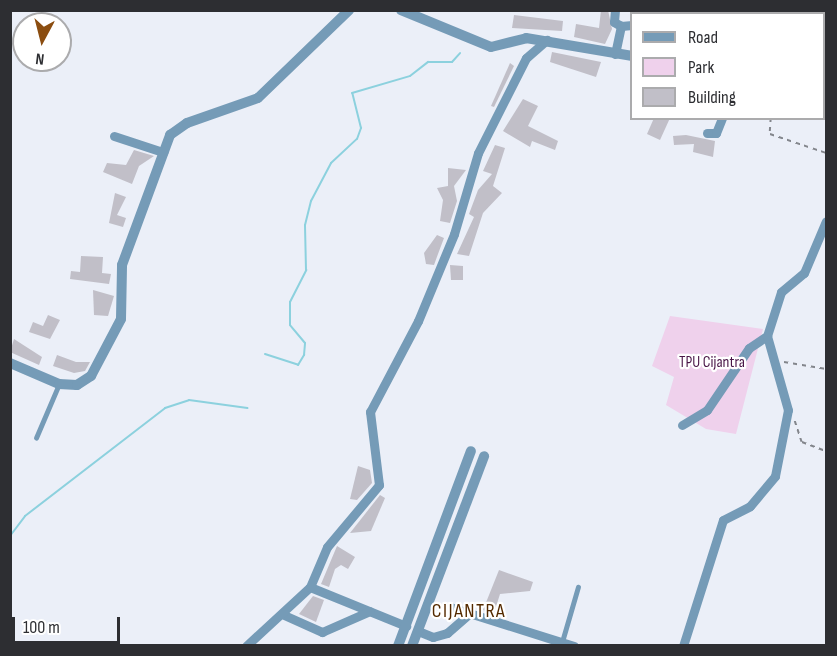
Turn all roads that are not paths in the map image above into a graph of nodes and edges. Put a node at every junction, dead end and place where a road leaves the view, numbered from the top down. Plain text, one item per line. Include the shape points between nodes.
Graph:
1 (349, 10) edge
2 (401, 10) edge
3 (615, 10) edge
4 (630, 25) edge
5 (621, 26) junction
6 (547, 40) junction
7 (615, 54) junction
8 (630, 56) edge
9 (721, 120) edge
10 (707, 133) dead end
11 (114, 136) dead end
12 (163, 153) junction
13 (826, 222) edge
14 (767, 336) junction
15 (10, 363) edge
16 (59, 384) junction
17 (682, 425) dead end
18 (36, 438) dead end
19 (471, 451) dead end
20 (484, 456) dead end
21 (436, 546) junction
22 (448, 550) junction
23 (310, 587) junction
24 (578, 587) dead end
25 (450, 607) dead end
26 (370, 611) junction
27 (470, 613) junction
28 (284, 615) junction
29 (406, 626) junction
30 (418, 631) junction
31 (562, 642) junction
32 (246, 645) edge
33 (398, 645) edge
34 (412, 645) edge
35 (574, 645) edge
36 (683, 645) edge

1 - 12 street via 258,98 180,126
2 - 6 street via 491,47 519,38
3 - 5 street via 614,22
4 - 5 street
5 - 7 street
6 - 7 street
6 - 23 street via 526,58 478,153 454,234 418,321 370,412 379,485 327,546
7 - 8 street
9 - 10 street via 716,133
11 - 12 street
12 - 16 street via 122,265 123,307 116,333 87,380
13 - 14 street via 804,273 781,292
14 - 17 street via 749,348 707,410
14 - 36 street via 769,356 788,410 776,476 750,506 723,520
15 - 16 street
16 - 18 lane
19 - 21 street
20 - 22 street
21 - 22 street
21 - 29 street
22 - 30 street
23 - 26 street
23 - 28 street
24 - 31 lane
25 - 27 street
26 - 28 street via 322,632
26 - 29 street
27 - 30 street via 447,633 433,637
27 - 31 street
28 - 32 street
29 - 33 street
30 - 34 street
31 - 35 street

